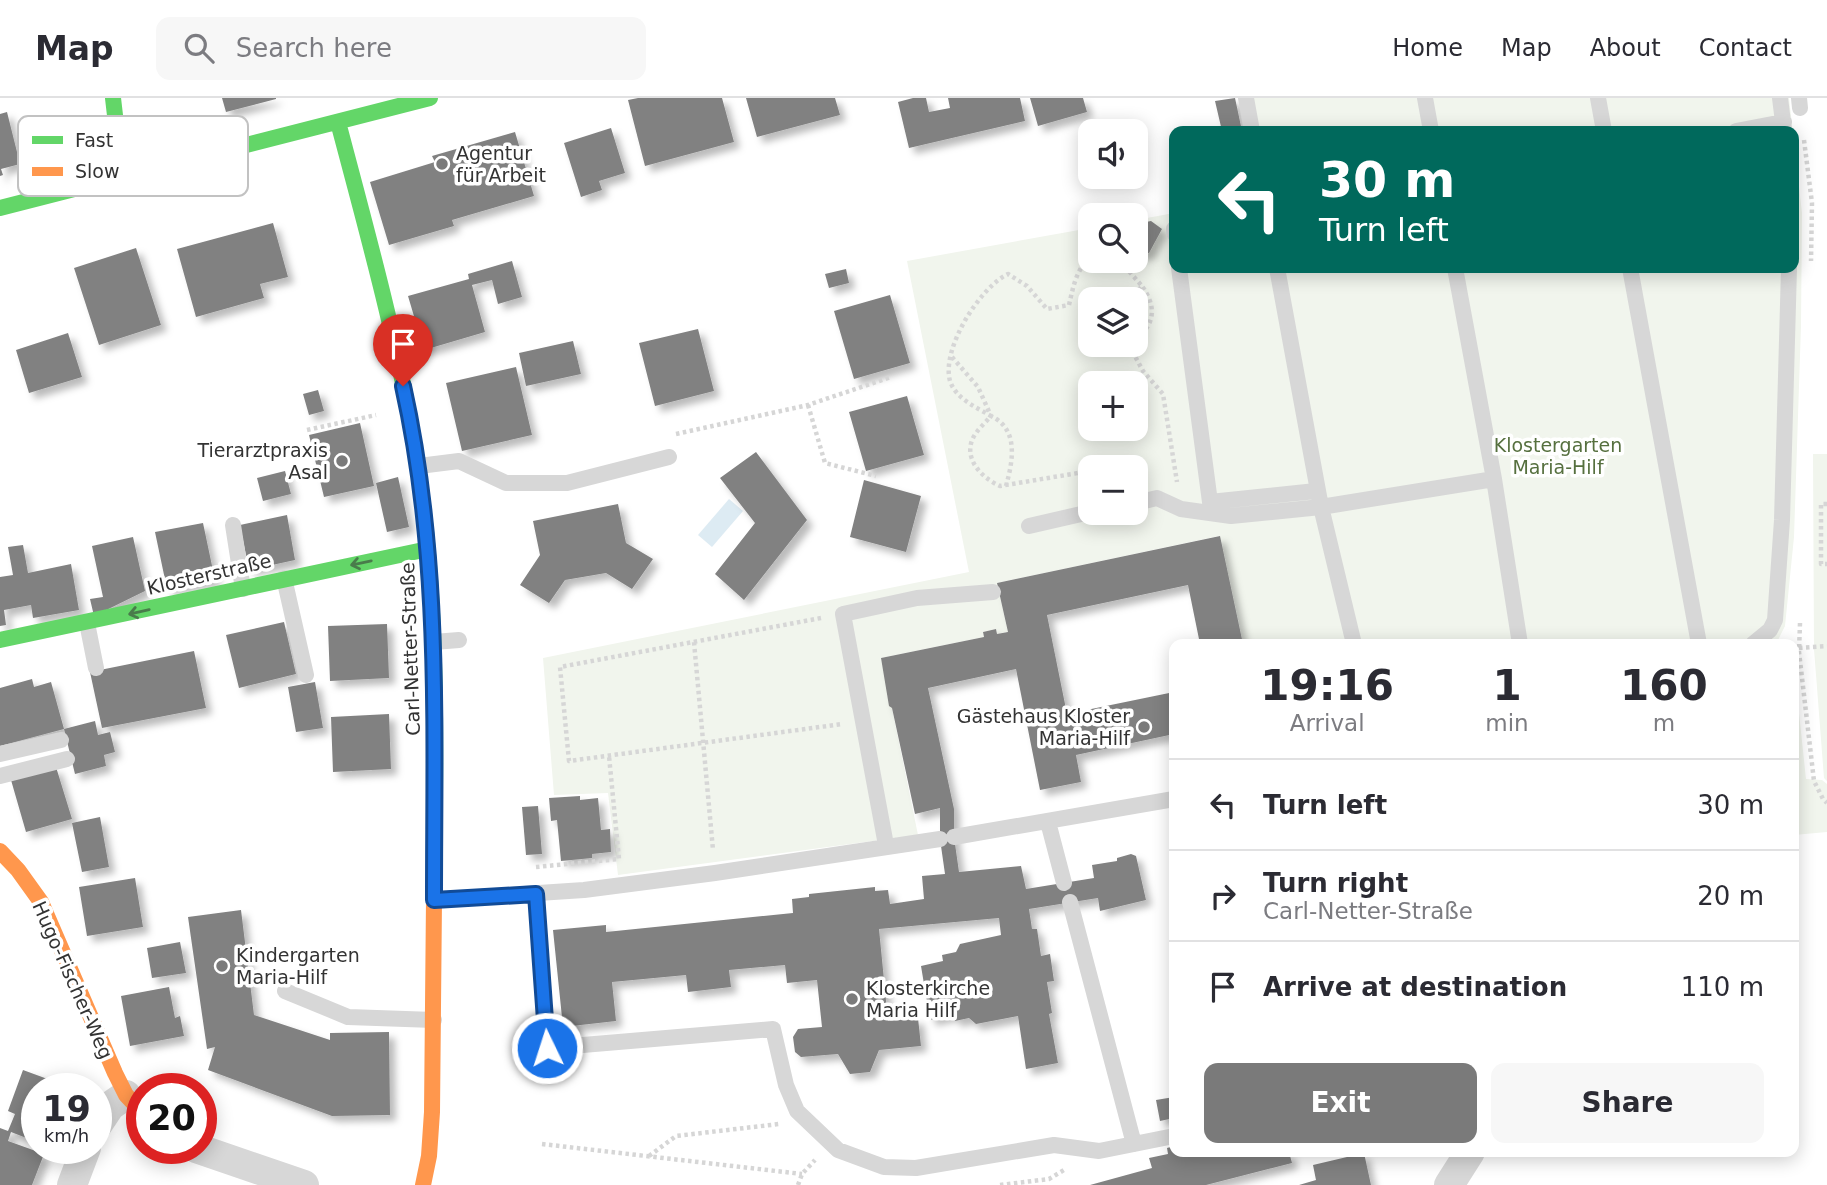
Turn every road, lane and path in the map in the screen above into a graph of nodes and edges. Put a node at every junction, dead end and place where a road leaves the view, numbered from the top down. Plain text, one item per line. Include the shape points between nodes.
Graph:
1 (113, 98) edge
2 (430, 98) edge
3 (1246, 98) edge
4 (1425, 98) edge
5 (1598, 98) edge
6 (1780, 98) edge
7 (115, 116) edge
8 (338, 122) junction
9 (1251, 126) edge
10 (1430, 126) edge
11 (1603, 126) edge
12 (1784, 126) edge
13 (248, 144) edge
14 (46, 196) edge
15 (0, 208) edge
16 (1078, 273) edge
17 (1131, 273) edge
18 (1180, 273) edge
19 (1278, 273) edge
20 (1456, 273) edge
21 (1631, 273) edge
22 (1788, 273) edge
23 (1142, 286) edge
24 (1148, 295) edge
25 (1148, 327) edge
26 (951, 357) junction
27 (1135, 357) edge
28 (891, 377) dead end
29 (808, 405) junction
30 (407, 406) junction
31 (991, 416) junction
32 (307, 430) dead end
33 (666, 437) dead end
34 (669, 457) dead end
35 (419, 466) junction
36 (1078, 473) edge
37 (876, 475) dead end
38 (1494, 479) junction
39 (1006, 486) junction
40 (1318, 499) junction
41 (1148, 500) edge
42 (1827, 504) edge
43 (1181, 509) junction
44 (1078, 516) edge
45 (233, 525) dead end
46 (1029, 526) dead end
47 (428, 549) junction
48 (1827, 564) edge
49 (284, 578) junction
50 (243, 589) junction
51 (993, 592) dead end
52 (843, 614) junction
53 (87, 623) junction
54 (1353, 639) edge
55 (1519, 639) edge
56 (1698, 639) edge
57 (1760, 639) edge
58 (0, 640) edge
59 (459, 640) dead end
60 (434, 642) junction
61 (694, 642) junction
62 (1827, 646) edge
63 (1799, 651) edge
64 (96, 667) dead end
65 (306, 675) dead end
66 (863, 721) junction
67 (61, 740) dead end
68 (704, 743) junction
69 (0, 754) edge
70 (609, 756) junction
71 (67, 759) dead end
72 (0, 776) edge
73 (1169, 800) edge
74 (1048, 822) junction
75 (886, 845) junction
76 (0, 851) edge
77 (529, 867) dead end
78 (715, 873) junction
79 (1064, 883) dead end
80 (536, 894) junction
81 (434, 900) junction
82 (1070, 902) dead end
83 (285, 990) dead end
84 (434, 1020) junction
85 (126, 1090) edge
86 (806, 1121) junction
87 (1169, 1137) edge
88 (830, 1142) junction
89 (542, 1144) dead end
90 (1134, 1144) junction
91 (1099, 1152) junction
92 (217, 1155) edge
93 (648, 1157) junction
94 (1467, 1157) edge
95 (80, 1164) edge
96 (802, 1174) junction
97 (72, 1185) edge
98 (304, 1185) edge
99 (423, 1185) edge
100 (798, 1185) edge
101 (1000, 1185) edge
102 (1449, 1185) edge

1 - 7 street
2 - 8 street
3 - 9 lane
4 - 10 lane
5 - 11 lane
6 - 12 lane
8 - 13 street
8 - 30 street, Carl-Netter-Straße
14 - 15 street
16 - 26 path via 1069,305 1047,310 1018,278 1008,274 999,278 972,310
17 - 23 path
18 - 40 lane via 1210,502
19 - 40 lane
20 - 38 lane
21 - 56 lane
22 - 57 lane via 1775,620
24 - 25 path via 1152,316
26 - 31 path via 978,387
26 - 31 path via 950,381 957,395
27 - 43 path via 1163,394
28 - 29 path
29 - 33 path
29 - 37 path via 825,463
30 - 32 path
30 - 35 street, Carl-Netter-Straße
31 - 39 path via 1007,427 1013,447
31 - 39 path via 974,436 971,459 990,482
34 - 35 lane via 567,483 506,484 458,461
35 - 47 street, Carl-Netter-Straße
36 - 39 path
38 - 40 lane
38 - 55 lane
40 - 43 lane via 1231,516
40 - 54 lane
41 - 43 lane via 1157,498
42 - 48 path via 1821,503 1821,564
44 - 46 lane
45 - 50 lane
47 -> 49 street, Klosterstraße
47 - 60 street, Carl-Netter-Straße
49 - 50 street, Klosterstraße
49 - 65 lane
50 -> 53 street, Klosterstraße
51 - 52 lane via 917,598
52 - 61 path
52 - 66 lane
53 - 58 street, Klosterstraße
53 - 64 lane
59 - 60 lane
60 - 81 street, Carl-Netter-Straße
61 - 68 path
61 - 70 path via 560,667 569,761
62 - 63 path
66 - 68 path
66 - 75 lane
67 - 69 lane
68 - 70 path
68 - 78 path
70 - 77 path via 619,859
71 - 72 lane
73 - 74 lane
74 - 75 lane
74 - 79 lane
75 - 78 lane
76 - 85 street, Hugo-Fischer-Weg via 41,902
78 - 80 lane
80 - 81 lane
80 - 86 lane via 547,1048 773,1028 786,1085 796,1111
81 - 84 street, Carl-Netter-Straße
82 - 90 lane
83 - 84 lane via 348,1017
84 - 99 street, Carl-Netter-Straße via 432,1135
86 - 88 lane
86 - 93 path via 676,1136
87 - 90 lane
88 - 91 lane via 838,1150 884,1167 916,1168 1054,1145
88 - 96 path
89 - 93 path
90 - 91 lane
91 - 101 path via 1049,1179
92 - 98 street
93 - 96 path
94 - 102 street
95 - 97 street
96 - 100 path

